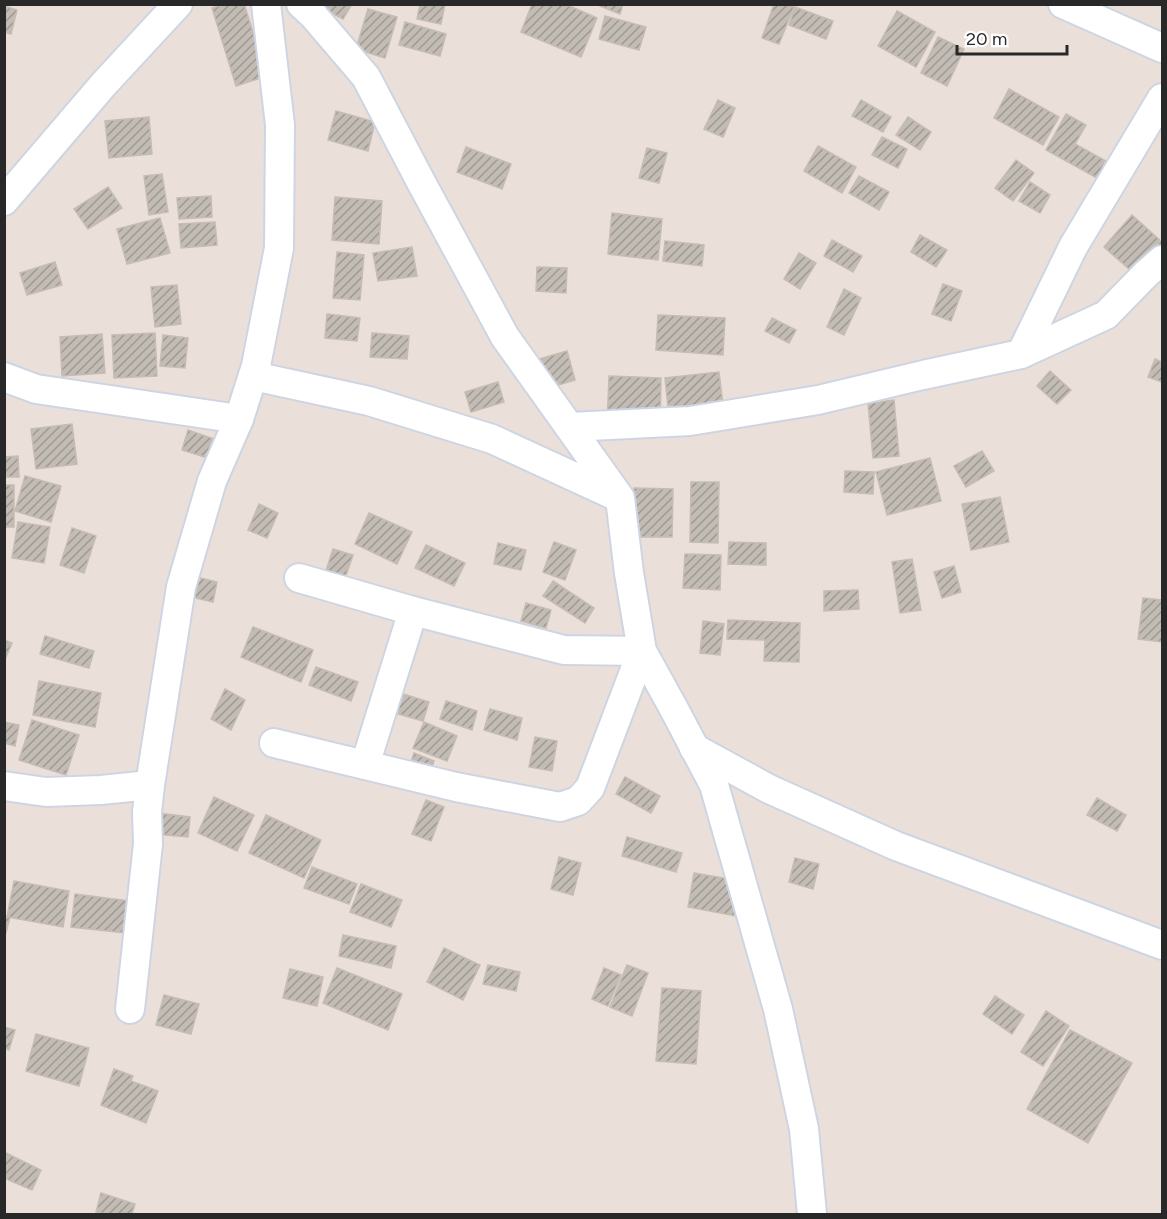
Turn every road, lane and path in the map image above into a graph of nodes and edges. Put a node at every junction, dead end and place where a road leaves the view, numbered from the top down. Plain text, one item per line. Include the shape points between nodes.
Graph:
1 (178, 4) edge
2 (266, 4) edge
3 (301, 4) edge
4 (1063, 4) edge
5 (1162, 48) edge
6 (1162, 98) edge
7 (4, 201) edge
8 (1162, 260) edge
9 (1022, 354) junction
10 (253, 376) junction
11 (4, 377) edge
12 (238, 419) junction
13 (570, 427) junction
14 (620, 498) junction
15 (299, 578) dead end
16 (413, 611) junction
17 (642, 651) junction
18 (274, 743) dead end
19 (694, 748) junction
20 (365, 765) junction
21 (150, 785) junction
22 (4, 786) edge
23 (1162, 945) edge
24 (130, 1009) dead end
25 (812, 1215) edge

1 - 7 street
2 - 10 street via 280,125 279,248
3 - 13 street via 366,77 505,337
4 - 5 street
6 - 9 street via 1073,247
8 - 9 street via 1106,315
9 - 13 street via 818,400 690,421
10 - 12 street
10 - 14 street via 369,401 492,439
11 - 12 street via 36,389
12 - 21 street via 212,482 181,587
13 - 14 street
14 - 17 street
15 - 16 street
16 - 17 street via 564,650
16 - 20 street
17 - 19 street
17 - 20 street via 590,788 579,801 560,807
18 - 20 street
19 - 23 street via 770,789 896,846
19 - 25 street via 714,785 778,1009 804,1129
21 - 22 street via 46,792
21 - 24 street via 148,844

